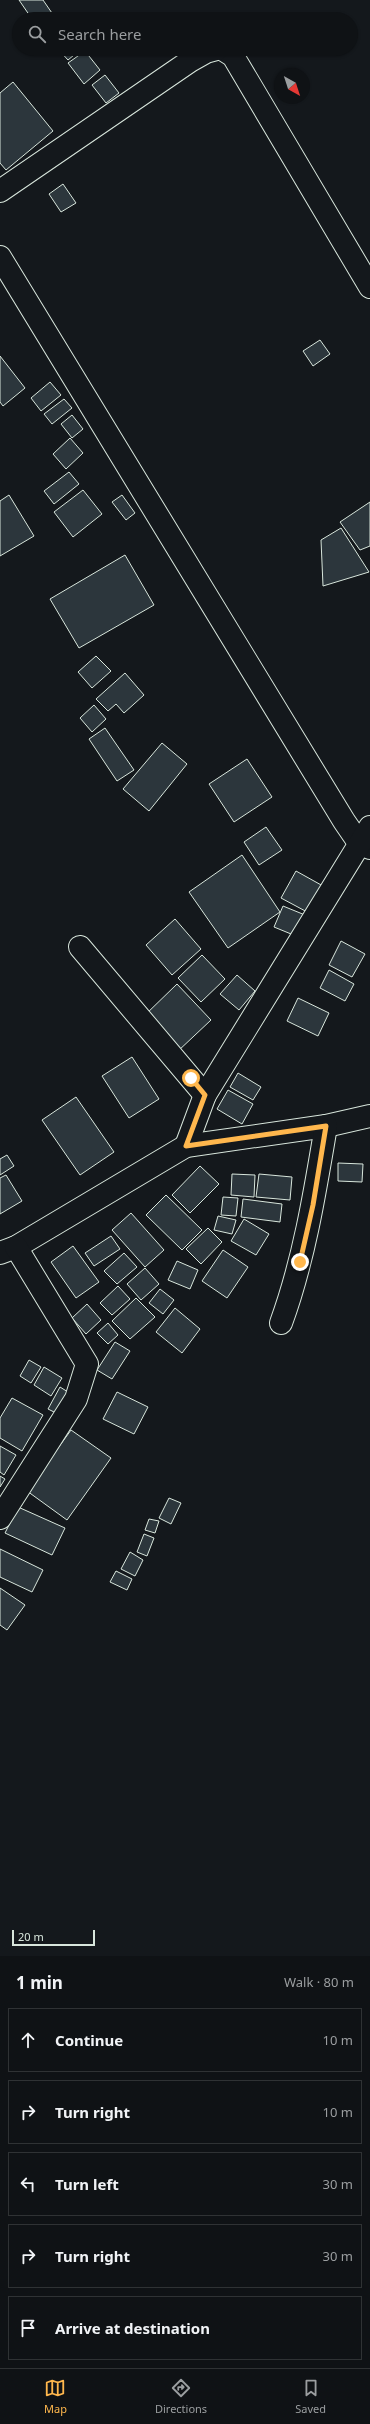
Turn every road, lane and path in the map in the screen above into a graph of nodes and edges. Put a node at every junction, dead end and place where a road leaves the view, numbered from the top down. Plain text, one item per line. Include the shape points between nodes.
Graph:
1 (199, 56) edge
2 (232, 56) edge
3 (0, 191) edge
4 (0, 258) edge
5 (370, 287) edge
6 (366, 839) edge
7 (80, 947) dead end
8 (205, 1095) junction
9 (370, 1116) edge
10 (326, 1126) junction
11 (186, 1146) junction
12 (8, 1250) edge
13 (281, 1323) dead end
14 (0, 1518) edge

1 - 3 street
2 - 5 street
4 - 6 street
6 - 8 street
7 - 8 street
8 - 11 street
9 - 10 street
10 - 11 street
10 - 13 street via 313,1205 300,1262
11 - 12 street
12 - 14 street via 87,1364 76,1398

